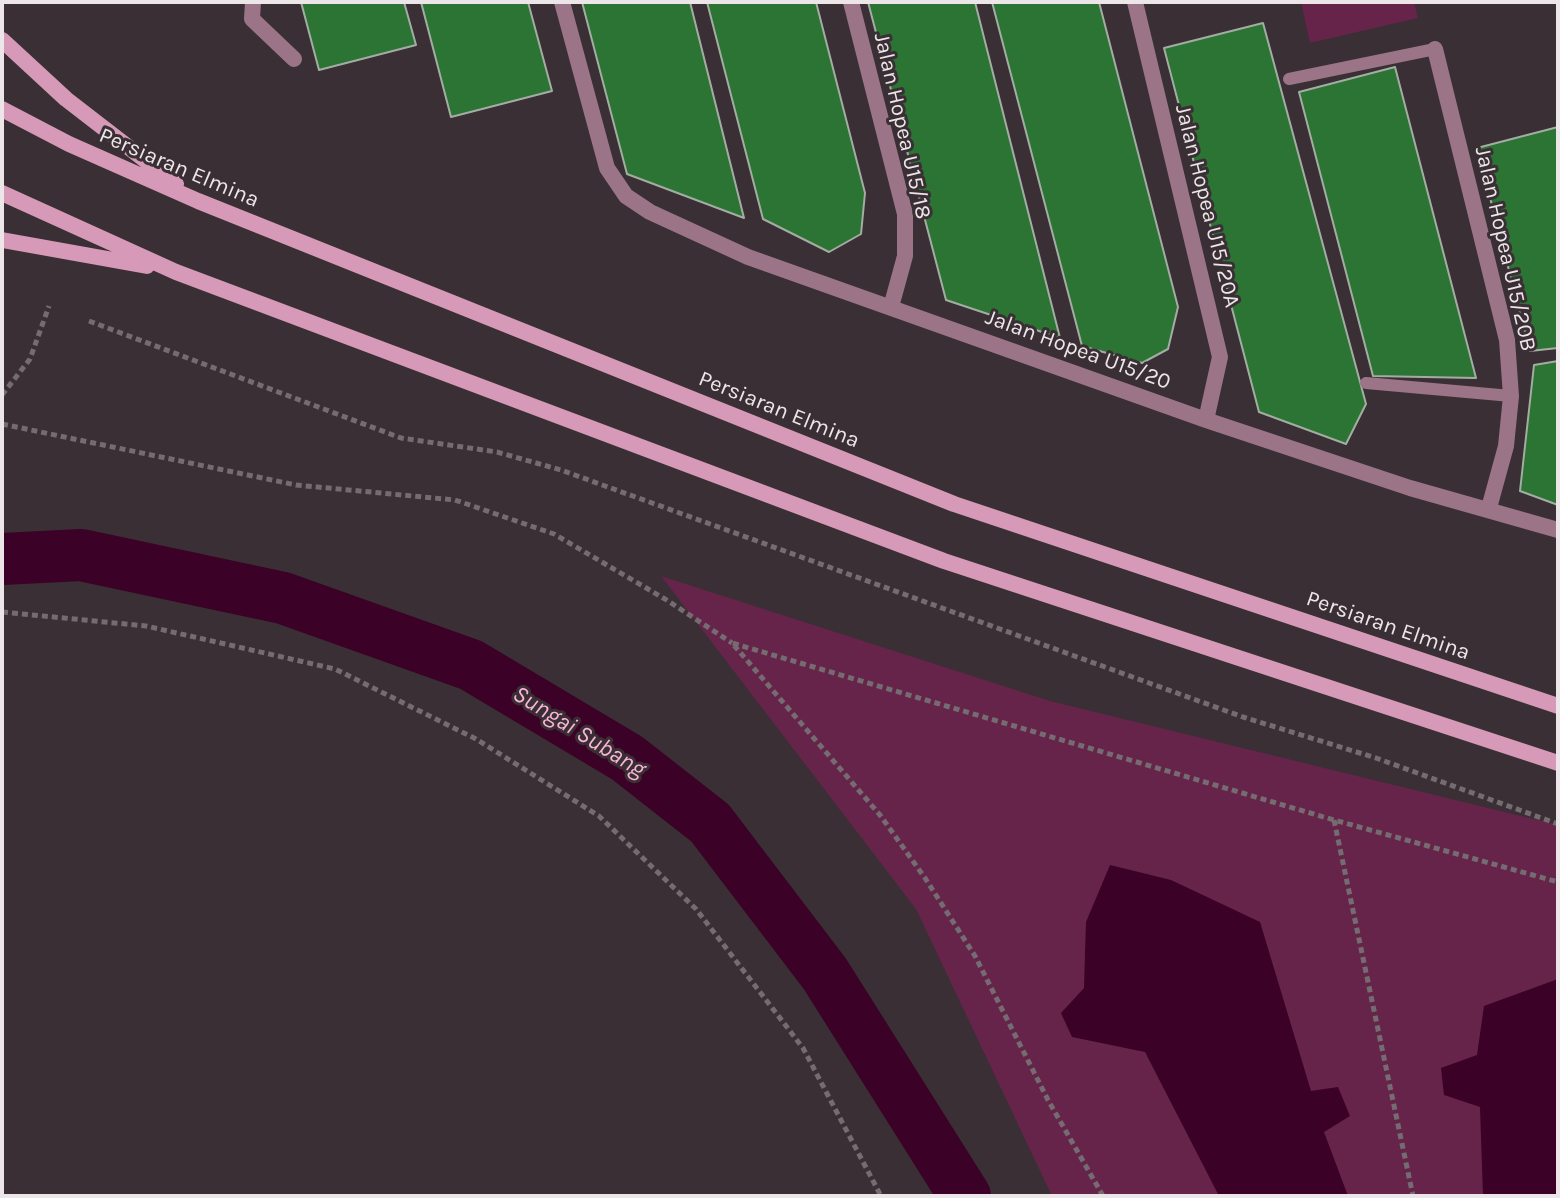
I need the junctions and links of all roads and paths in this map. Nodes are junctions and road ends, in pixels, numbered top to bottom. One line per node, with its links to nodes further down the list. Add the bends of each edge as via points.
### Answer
1 (253, 2): 7 (street, via 252,19)
2 (562, 2): 15 (street, Jalan Hopea U15/20, via 607,168 626,196 748,257)
3 (851, 2): 15 (street, Jalan Hopea U15/18, via 905,214 905,256)
4 (1135, 2): 20 (street, Jalan Hopea U15/20A, via 1220,357)
5 (2, 40): 11 (main road, via 66,99)
6 (1435, 49): 8 (lane); 19 (street, Jalan Hopea U15/20B, via 1507,340)
7 (294, 59)
8 (1289, 79)
9 (2, 109): 11 (main road, Persiaran Elmina)
10 (2, 193): 13 (main road)
11 (198, 201): 26 (main road, Persiaran Elmina, via 954,504)
12 (2, 240): 13 (main road)
13 (176, 272): 27 (main road, via 944,561)
14 (49, 306): 18 (path, via 30,359)
15 (891, 307): 20 (street, Jalan Hopea U15/20)
16 (89, 321): 29 (path, via 401,438 497,452 561,470 1228,712 1376,758)
17 (1366, 383): 19 (lane)
18 (2, 395)
19 (1511, 396): 22 (street, Jalan Hopea U15/20B, via 1506,446)
20 (1206, 420): 22 (street, Jalan Hopea U15/20, via 1410,488)
21 (2, 424): 25 (path, via 296,485 455,500 554,534)
22 (1489, 508): 23 (street, Jalan Hopea U15/20)
23 (1558, 530)
24 (2, 612): 31 (path, via 146,626 335,669 476,739 599,816 696,909 803,1048)
25 (732, 643): 28 (path); 32 (path, via 880,815 925,878 975,956)
26 (1558, 706)
27 (1558, 763)
28 (1334, 820): 30 (path); 33 (path)
29 (1558, 824)
30 (1558, 882)
31 (881, 1196)
32 (1103, 1196)
33 (1413, 1196)

